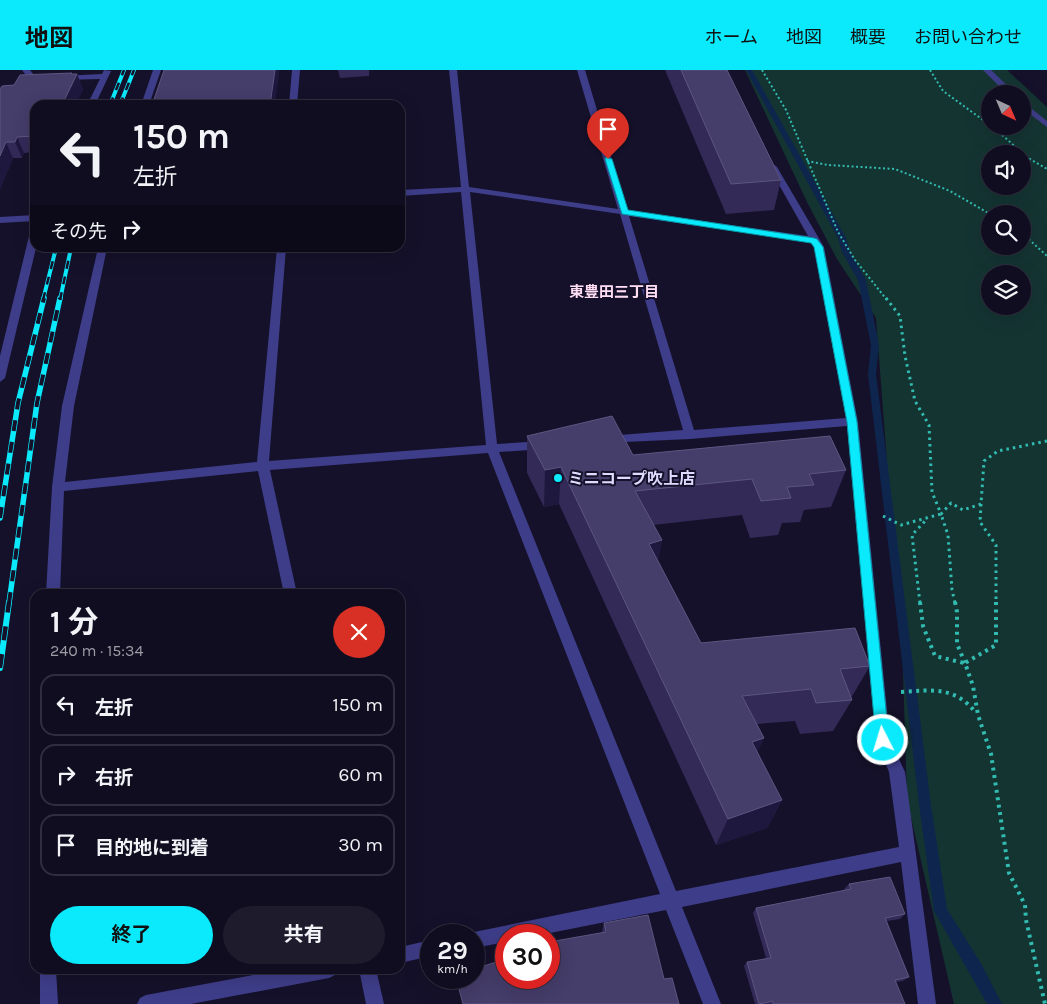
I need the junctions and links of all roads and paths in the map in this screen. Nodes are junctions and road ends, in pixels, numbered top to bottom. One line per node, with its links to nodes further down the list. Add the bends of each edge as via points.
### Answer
1 (26, 70): 12 (street)
2 (157, 70): 16 (street)
3 (296, 70): 17 (street)
4 (453, 70): 25 (street)
5 (581, 70): 28 (street)
6 (762, 70): 23 (path, via 786,110)
7 (930, 70): 19 (path, via 943,91)
8 (987, 70): 14 (street)
9 (106, 73): 11 (street); 15 (street)
10 (43, 79): 12 (street)
11 (52, 79)
12 (34, 80): 13 (street)
13 (26, 84)
14 (1003, 85)
15 (93, 100)
16 (147, 100)
17 (293, 100)
18 (1031, 111): 20 (street)
19 (981, 118)
20 (1047, 125)
21 (1002, 135): 24 (path, via 1028,158)
22 (769, 160): 31 (street)
23 (807, 161): 27 (path, via 895,169 950,191); 48 (path, via 854,260 900,316 916,401 929,425 932,492)
24 (1047, 169)
25 (465, 189): 26 (street); 28 (street); 43 (street)
26 (405, 193)
27 (981, 209)
28 (624, 212): 31 (street); 39 (street)
29 (30, 218): 30 (street)
30 (0, 220)
31 (814, 240): 38 (street)
32 (1031, 241): 36 (path)
33 (30, 252): 37 (street)
34 (101, 252): 45 (street, via 68,406)
35 (281, 252): 44 (street)
36 (1047, 256)
37 (0, 378)
38 (852, 422): 39 (street); 47 (street)
39 (690, 435): 40 (street)
40 (591, 442)
41 (1047, 442): 46 (path, via 998,452 984,461)
42 (551, 444): 43 (street)
43 (492, 449): 44 (street); 56 (street)
44 (263, 466): 45 (street); 51 (street)
45 (58, 487): 50 (street)
46 (981, 504): 48 (path, via 963,510 951,503); 52 (path, via 980,522 996,545 996,645)
47 (860, 505): 49 (path, via 901,525); 53 (street)
48 (941, 514): 49 (path); 52 (path, via 948,535 958,644)
49 (929, 518): 52 (path, via 912,535 923,626 935,656)
50 (53, 589)
51 (291, 589)
52 (965, 663): 54 (path)
53 (878, 695): 54 (path, via 942,690 969,702); 55 (street, via 883,740 898,772)
54 (978, 715): 68 (path, via 991,754 1009,873 1025,904)
55 (908, 853): 56 (street); 67 (street)
56 (672, 899): 57 (street); 66 (street)
57 (485, 938)
58 (420, 950): 59 (street)
59 (405, 954)
60 (48, 974): 63 (street)
61 (303, 974): 64 (street)
62 (369, 974): 65 (street)
63 (49, 1004)
64 (146, 1004)
65 (375, 1004)
66 (712, 1004)
67 (927, 1004)
68 (1045, 1004)

